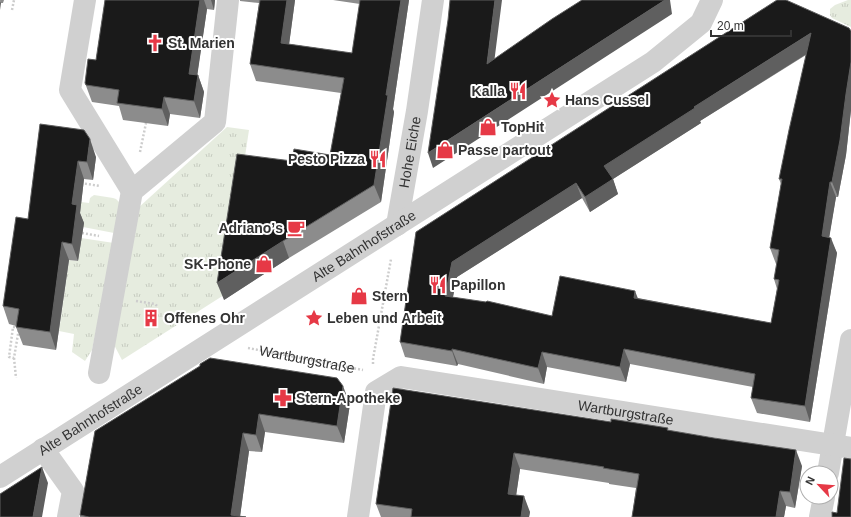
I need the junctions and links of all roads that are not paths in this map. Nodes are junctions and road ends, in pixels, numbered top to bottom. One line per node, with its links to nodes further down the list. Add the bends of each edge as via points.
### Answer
1 (85, 0): 5 (street, via 70,90)
2 (228, 0): 5 (street, via 215,122)
3 (433, 0): 6 (street, Hohe Eiche, via 417,111)
4 (712, 0): 6 (street, Alte Bahnhofstraße, via 701,23 653,62)
5 (132, 191): 8 (street)
6 (396, 225): 10 (street, Alte Bahnhofstraße)
7 (851, 340): 9 (street, via 838,414)
8 (99, 373)
9 (842, 447): 11 (street); 15 (street, Wartburgstraße, via 401,376 375,382)
10 (43, 449): 12 (street, Alte Bahnhofstraße); 14 (street, via 73,490)
11 (832, 465)
12 (0, 476)
13 (822, 505): 16 (street)
14 (68, 517)
15 (358, 517)
16 (820, 517)

